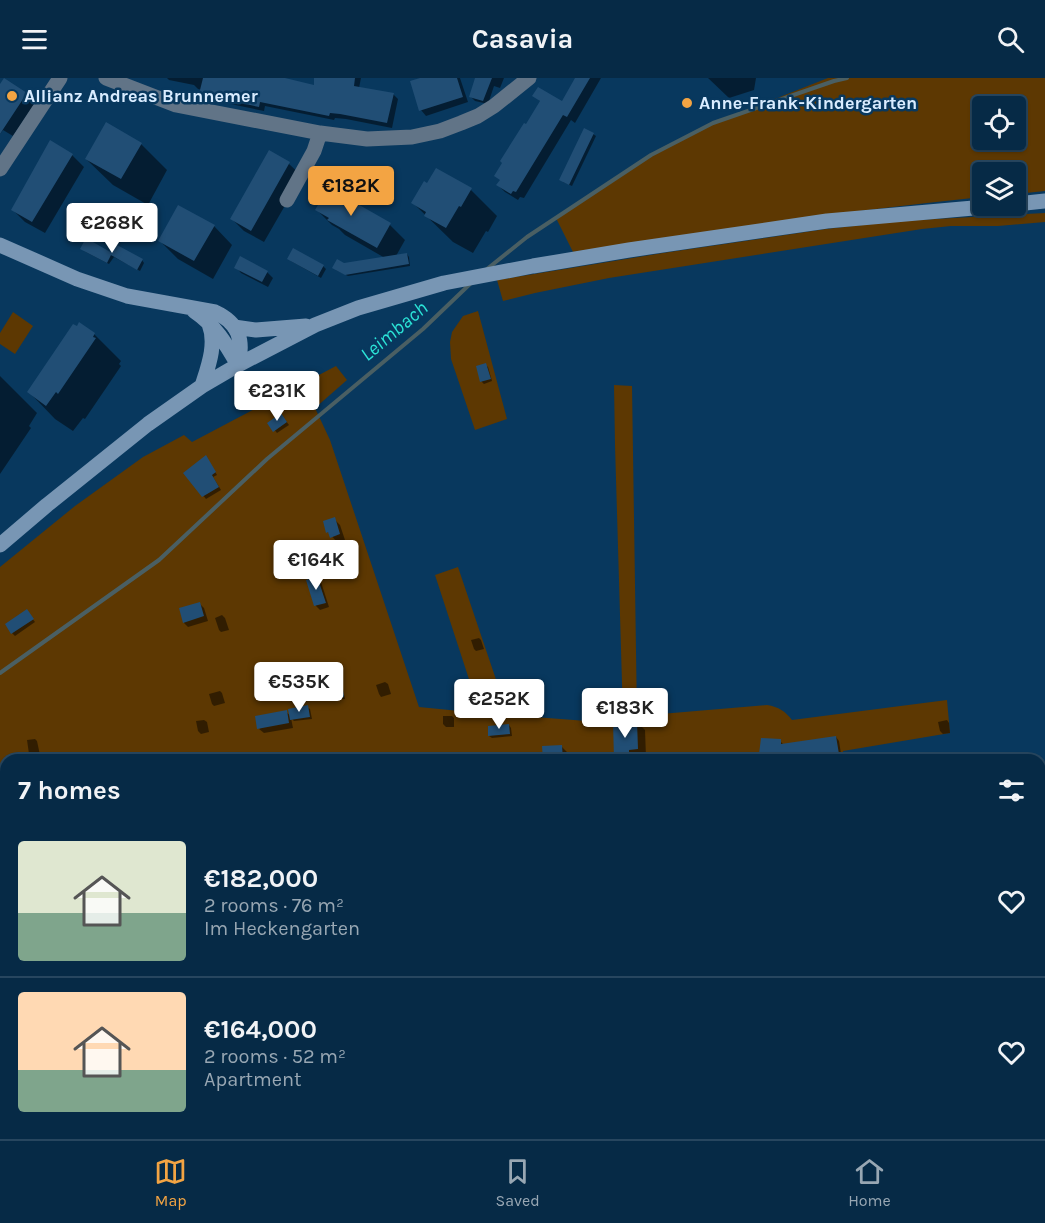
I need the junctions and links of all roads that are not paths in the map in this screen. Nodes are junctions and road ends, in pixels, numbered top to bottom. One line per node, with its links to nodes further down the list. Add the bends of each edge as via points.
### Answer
1 (60, 78): 5 (street)
2 (106, 78): 4 (street, via 176,105)
3 (529, 78): 4 (street, via 478,116 440,131 367,139)
4 (320, 133): 6 (street)
5 (0, 168)
6 (287, 200)
7 (1045, 201): 8 (main road)
8 (1026, 203)
9 (972, 208): 13 (main road, via 827,221 533,266 414,291)
10 (0, 245): 11 (main road, via 97,286)
11 (189, 308): 12 (main road); 14 (main road, via 214,312)
12 (208, 321): 15 (main road); 16 (main road, via 212,344)
13 (315, 326): 14 (main road, via 256,330); 15 (main road)
14 (234, 327): 15 (main road, via 241,339)
15 (238, 365): 16 (main road)
16 (202, 386): 17 (main road, via 148,424)
17 (0, 545)

